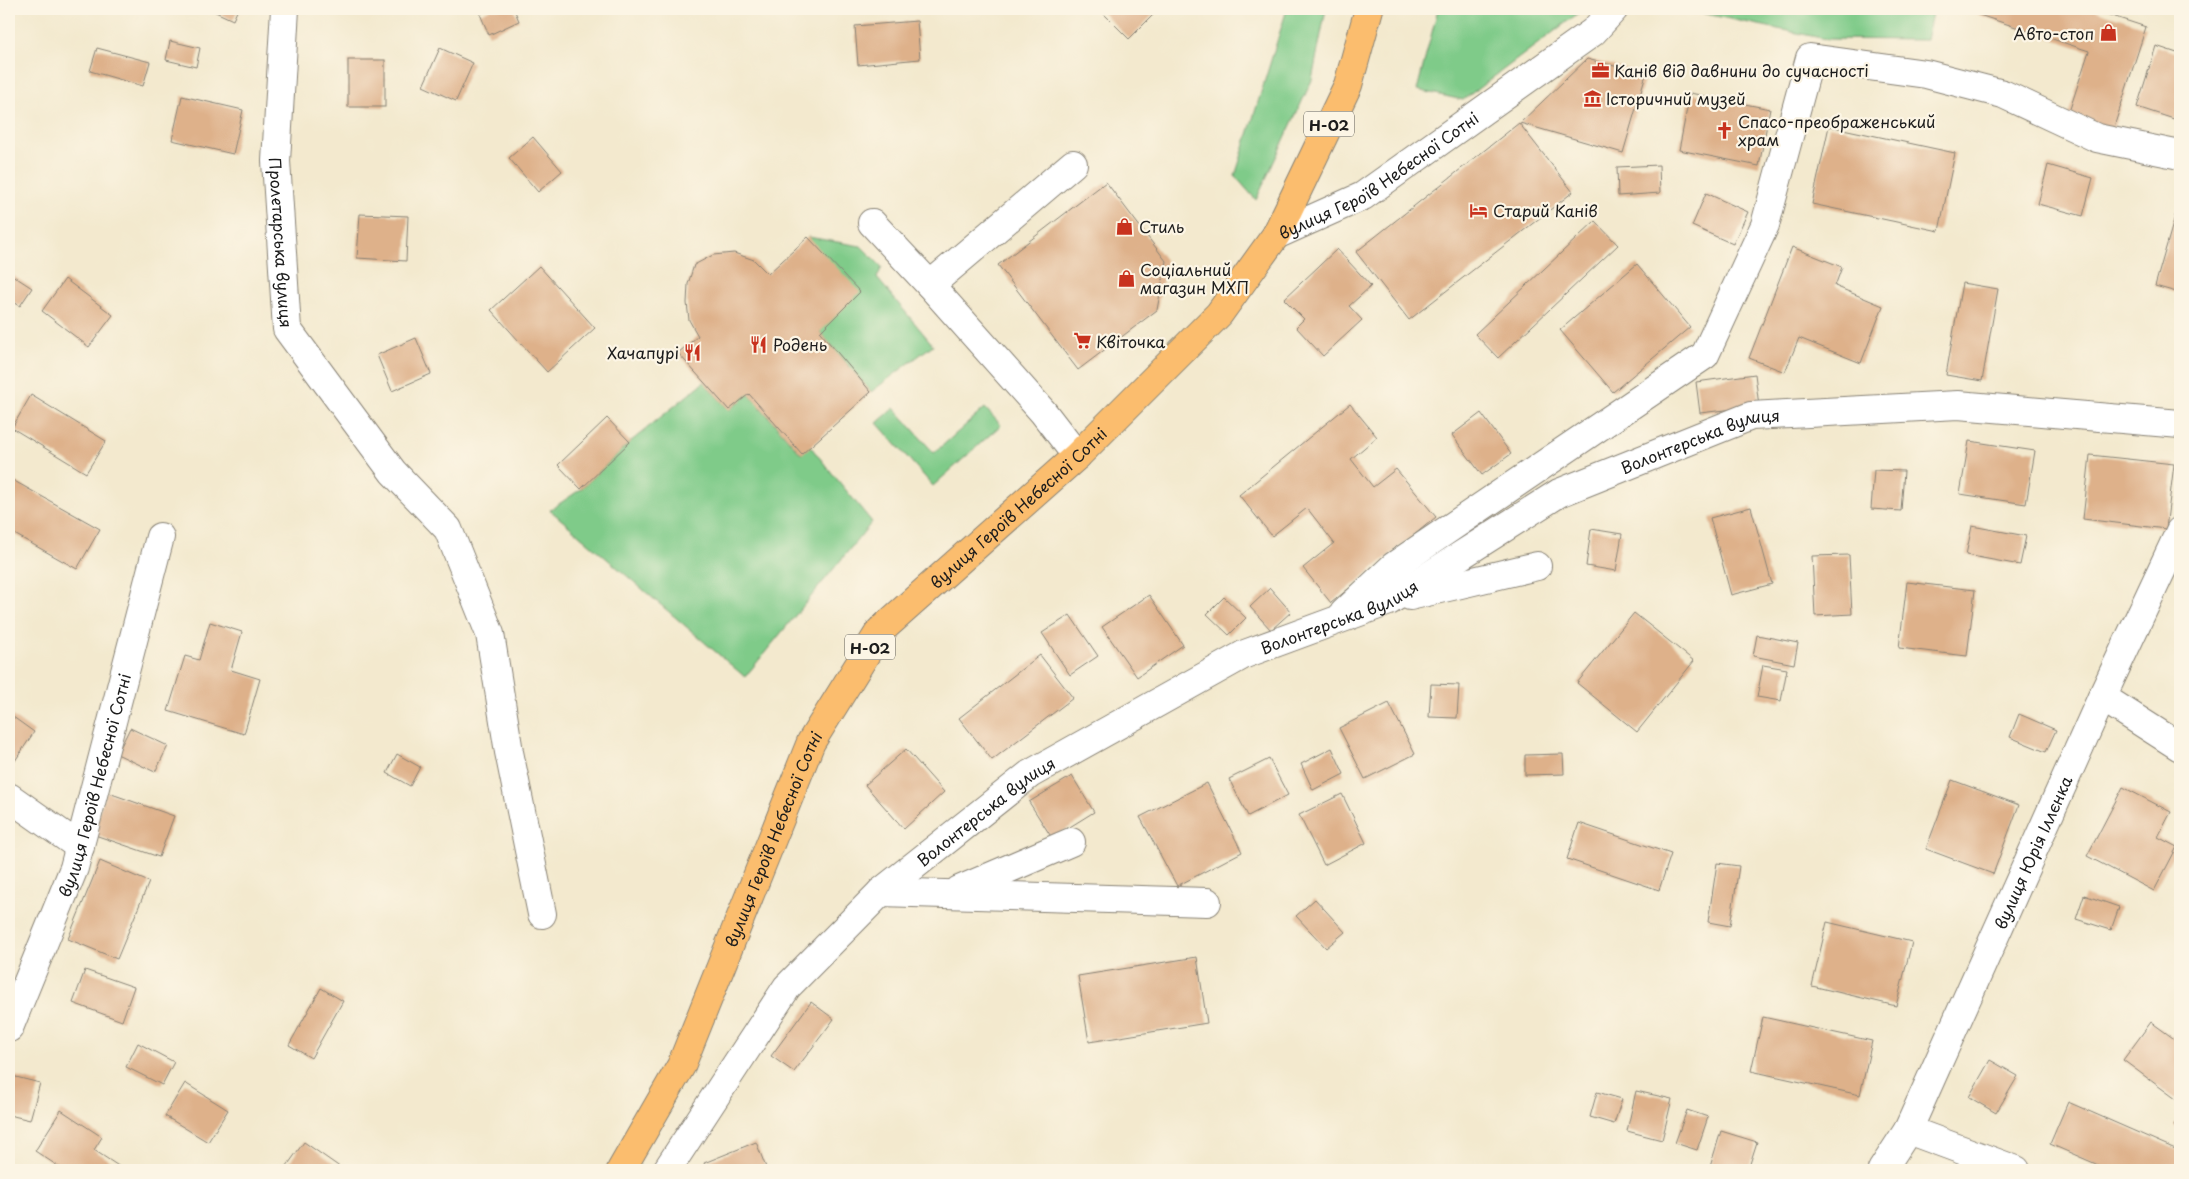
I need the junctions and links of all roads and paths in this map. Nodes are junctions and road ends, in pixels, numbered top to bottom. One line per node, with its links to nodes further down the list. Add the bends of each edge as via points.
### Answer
1 (285, 9): 24 (street, Пролетарська вулиця, via 276,161 287,329 393,472 448,529 490,634 509,752)
2 (1369, 9): 7 (main road, Н-02, via 1348,85)
3 (1614, 9): 7 (street, вулиця Героїв Небесної Сотні, via 1593,32 1363,196)
4 (2180, 155): 15 (street, via 2097,138 2003,94 1926,74 1810,58 1765,225 1705,355 1394,566)
5 (1073, 164): 8 (street)
6 (872, 223): 8 (street)
7 (1276, 235): 10 (main road, вулиця Героїв Небесної Сотні / Н-02, via 1219,314)
8 (930, 285): 10 (street, via 1043,412)
9 (2180, 424): 14 (street, Волонтерська вулиця, via 1958,405 1751,416 1559,493)
10 (1077, 456): 27 (main road, вулиця Героїв Небесної Сотні / Н-02, via 880,630 811,742 681,1066)
11 (2180, 531): 16 (street, вулиця Юрія Іллєнка)
12 (160, 537): 20 (street, вулиця Героїв Небесної Сотні)
13 (1537, 566): 14 (street)
14 (1389, 601): 15 (street, Волонтерська вулиця)
15 (1335, 621): 21 (street, Волонтерська вулиця, via 1245,654 1030,774)
16 (2102, 698): 17 (street); 26 (street, вулиця Юрія Іллєнка)
17 (2180, 747)
18 (9, 797): 20 (street)
19 (1071, 842): 22 (street)
20 (80, 847): 25 (street, вулиця Героїв Небесної Сотні)
21 (881, 892): 22 (street); 28 (street, Волонтерська вулиця, via 788,987)
22 (951, 894): 23 (street)
23 (1207, 902)
24 (542, 914)
25 (9, 1028)
26 (1908, 1130): 29 (street, вулиця Юрія Іллєнка); 30 (street)
27 (621, 1170)
28 (667, 1170)
29 (1882, 1170)
30 (2016, 1170)

